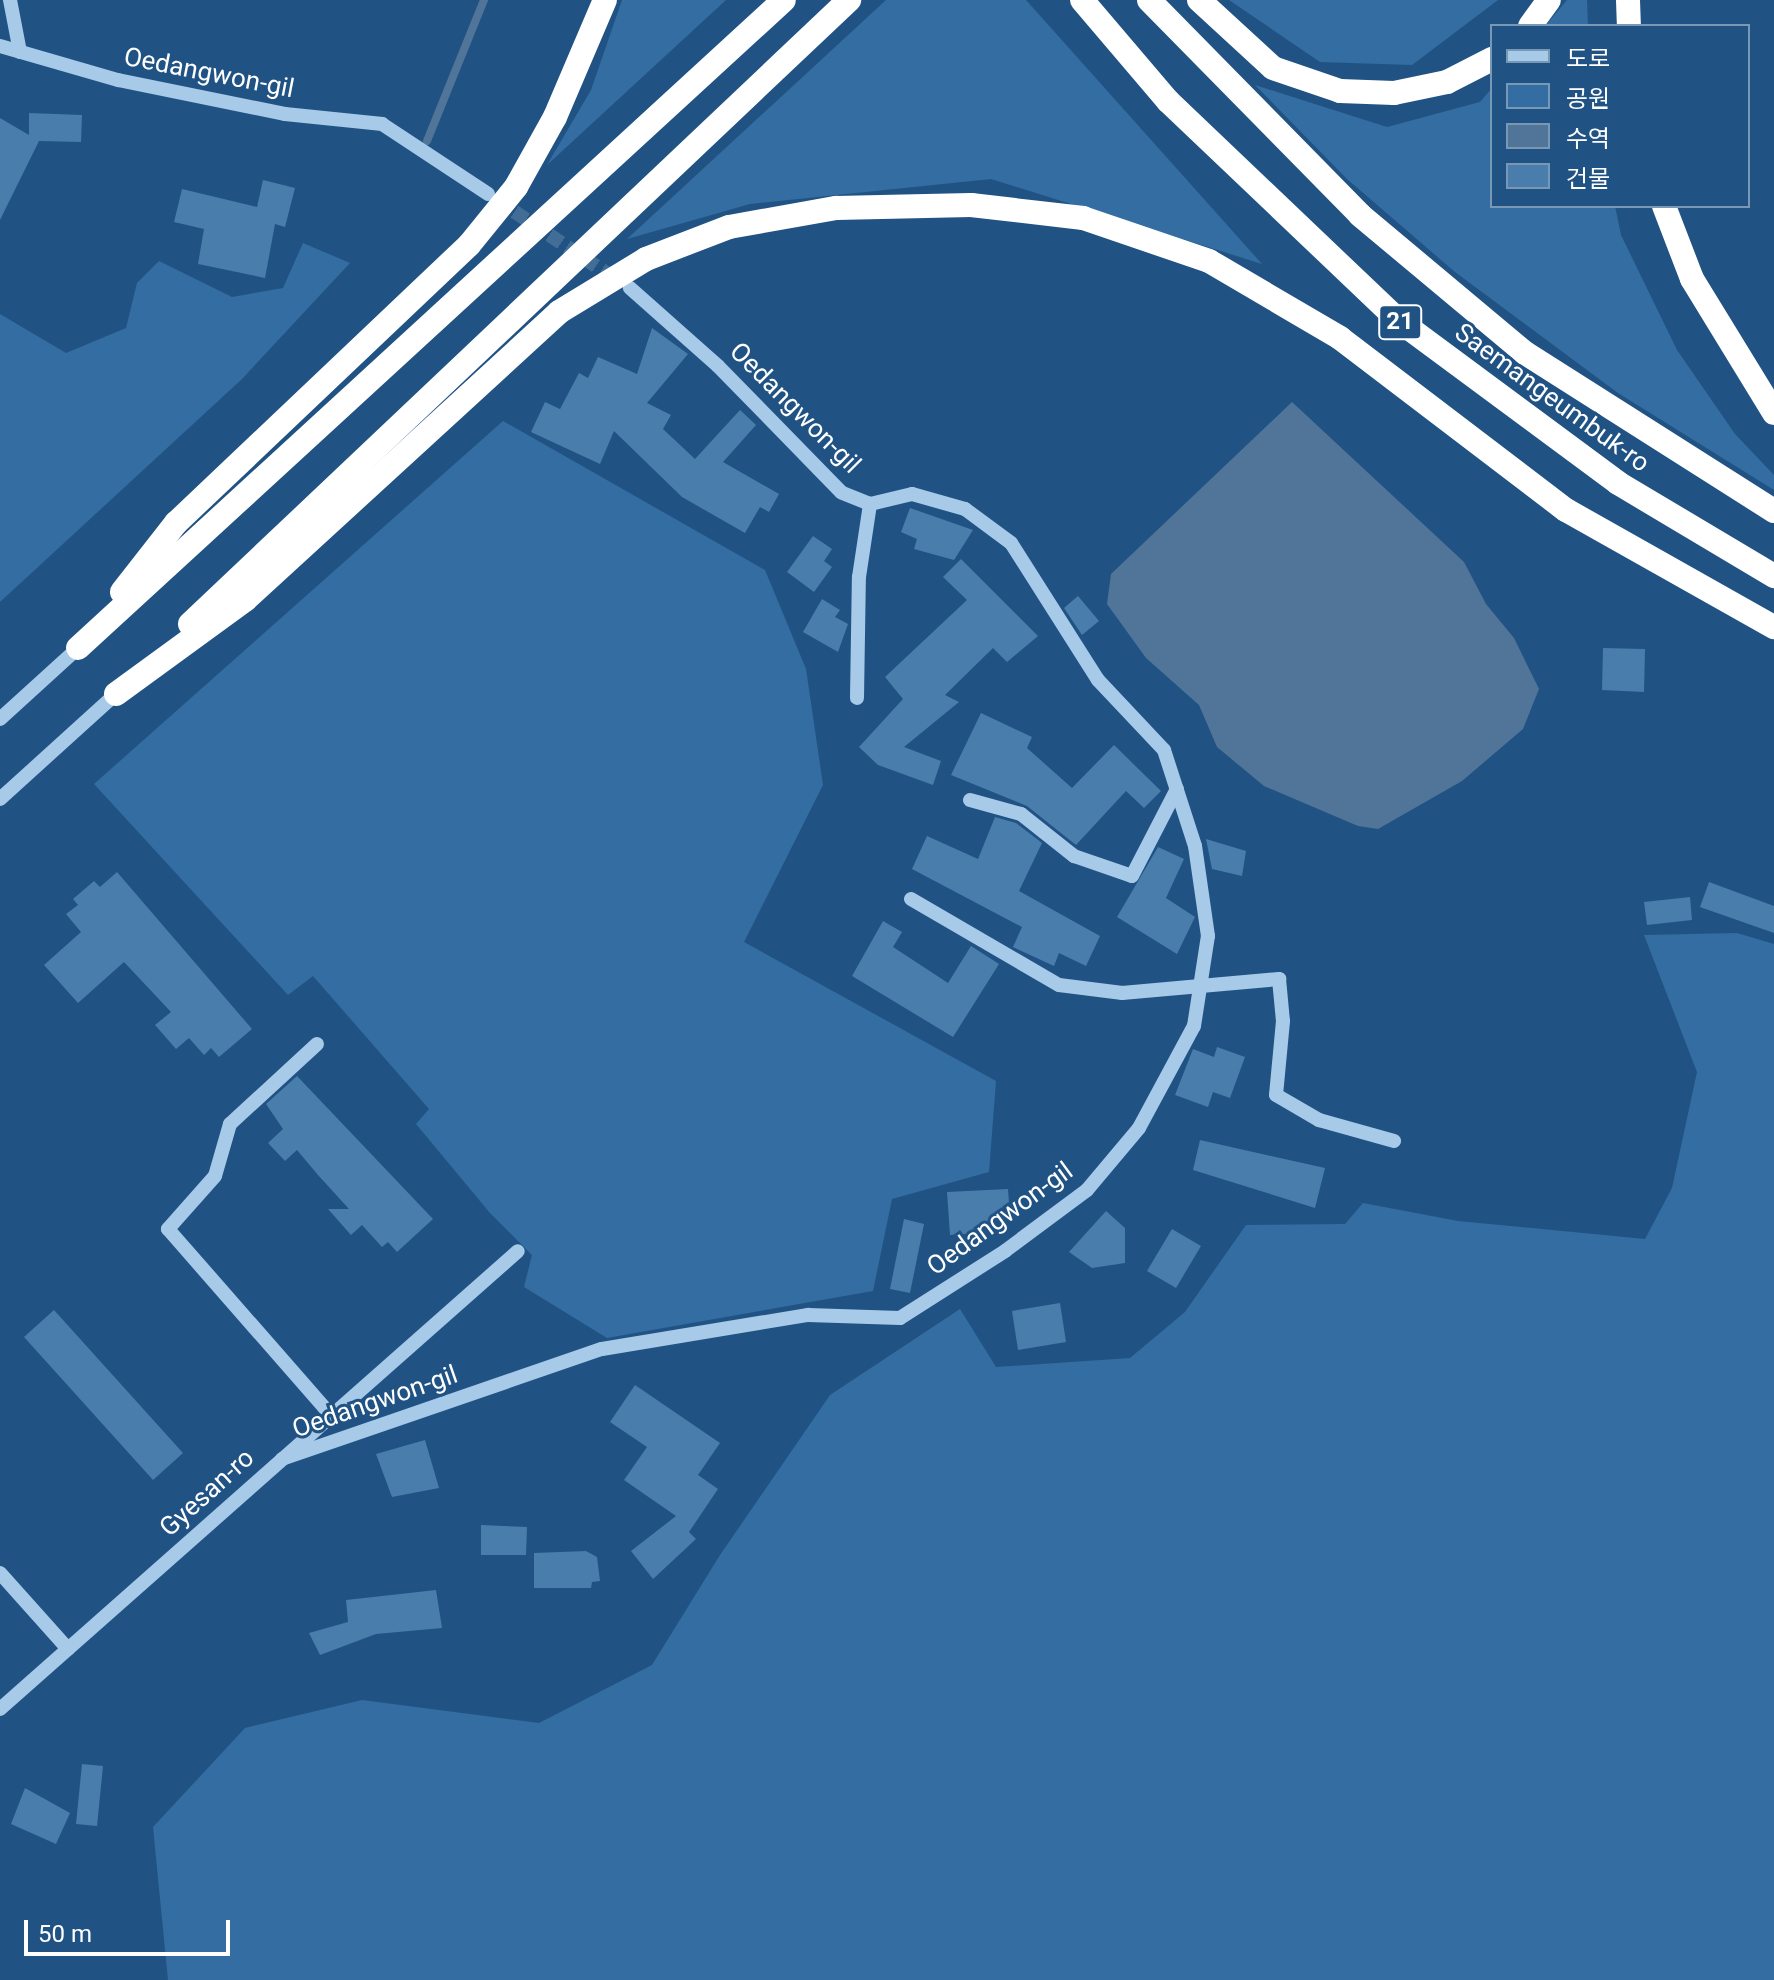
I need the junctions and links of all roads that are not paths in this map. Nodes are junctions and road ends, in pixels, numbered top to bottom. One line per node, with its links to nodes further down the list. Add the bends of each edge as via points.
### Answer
1 (10, 0): 13 (street)
2 (605, 0): 23 (highway, via 582,63 516,187 404,310 176,523)
3 (784, 0): 23 (highway)
4 (849, 0): 24 (highway)
5 (1082, 0): 21 (highway, Saemangeumbuk-ro / 21, via 1168,101 1398,320 1618,483)
6 (1149, 0): 20 (highway, Saemangeumbuk-ro / 21, via 1360,215 1525,353)
7 (1199, 0): 14 (highway, via 1273,68 1340,91 1394,93 1447,82)
8 (1549, 0): 10 (highway)
9 (1628, 0): 11 (highway)
10 (1531, 24)
11 (1629, 24)
12 (0, 46): 13 (street, Oedangwon-gil)
13 (20, 52): 15 (street, Oedangwon-gil, via 118,80 285,114 382,124)
14 (1490, 60)
15 (488, 194)
16 (1665, 208): 18 (highway, via 1692,279)
17 (630, 288): 19 (street, Oedangwon-gil, via 718,366 841,492)
18 (1774, 413)
19 (870, 504): 25 (street, via 859,577); 27 (street, Oedangwon-gil, via 912,494 965,509 1011,543 1098,680 1164,750)
20 (1774, 511)
21 (1774, 576)
22 (1774, 627): 24 (highway, via 1566,510 1340,338 1209,261 1083,218 971,205 836,208 729,227 646,259 559,312 245,600)
23 (78, 648): 26 (street)
24 (116, 694): 28 (street)
25 (857, 698)
26 (0, 719)
27 (1177, 789): 29 (street, via 1132,876 1074,856 1021,814); 31 (street, Oedangwon-gil, via 1195,846 1208,936)
28 (0, 799)
29 (970, 800)
30 (911, 899): 31 (street, via 1059,985 1122,993)
31 (1201, 983): 33 (street, via 1279,979 1283,1021 1276,1095 1319,1120); 36 (street, Oedangwon-gil, via 1194,1026 1139,1128 1087,1190 1005,1251 900,1318 808,1315 602,1349)
32 (317, 1044): 35 (street, via 230,1124 215,1176 168,1229)
33 (1394, 1141)
34 (518, 1251): 35 (street, Gyesan-ro)
35 (331, 1415): 36 (street, Gyesan-ro)
36 (282, 1459): 38 (street, Gyesan-ro)
37 (0, 1573): 38 (street)
38 (68, 1649): 39 (street, Gyesan-ro)
39 (0, 1709)

